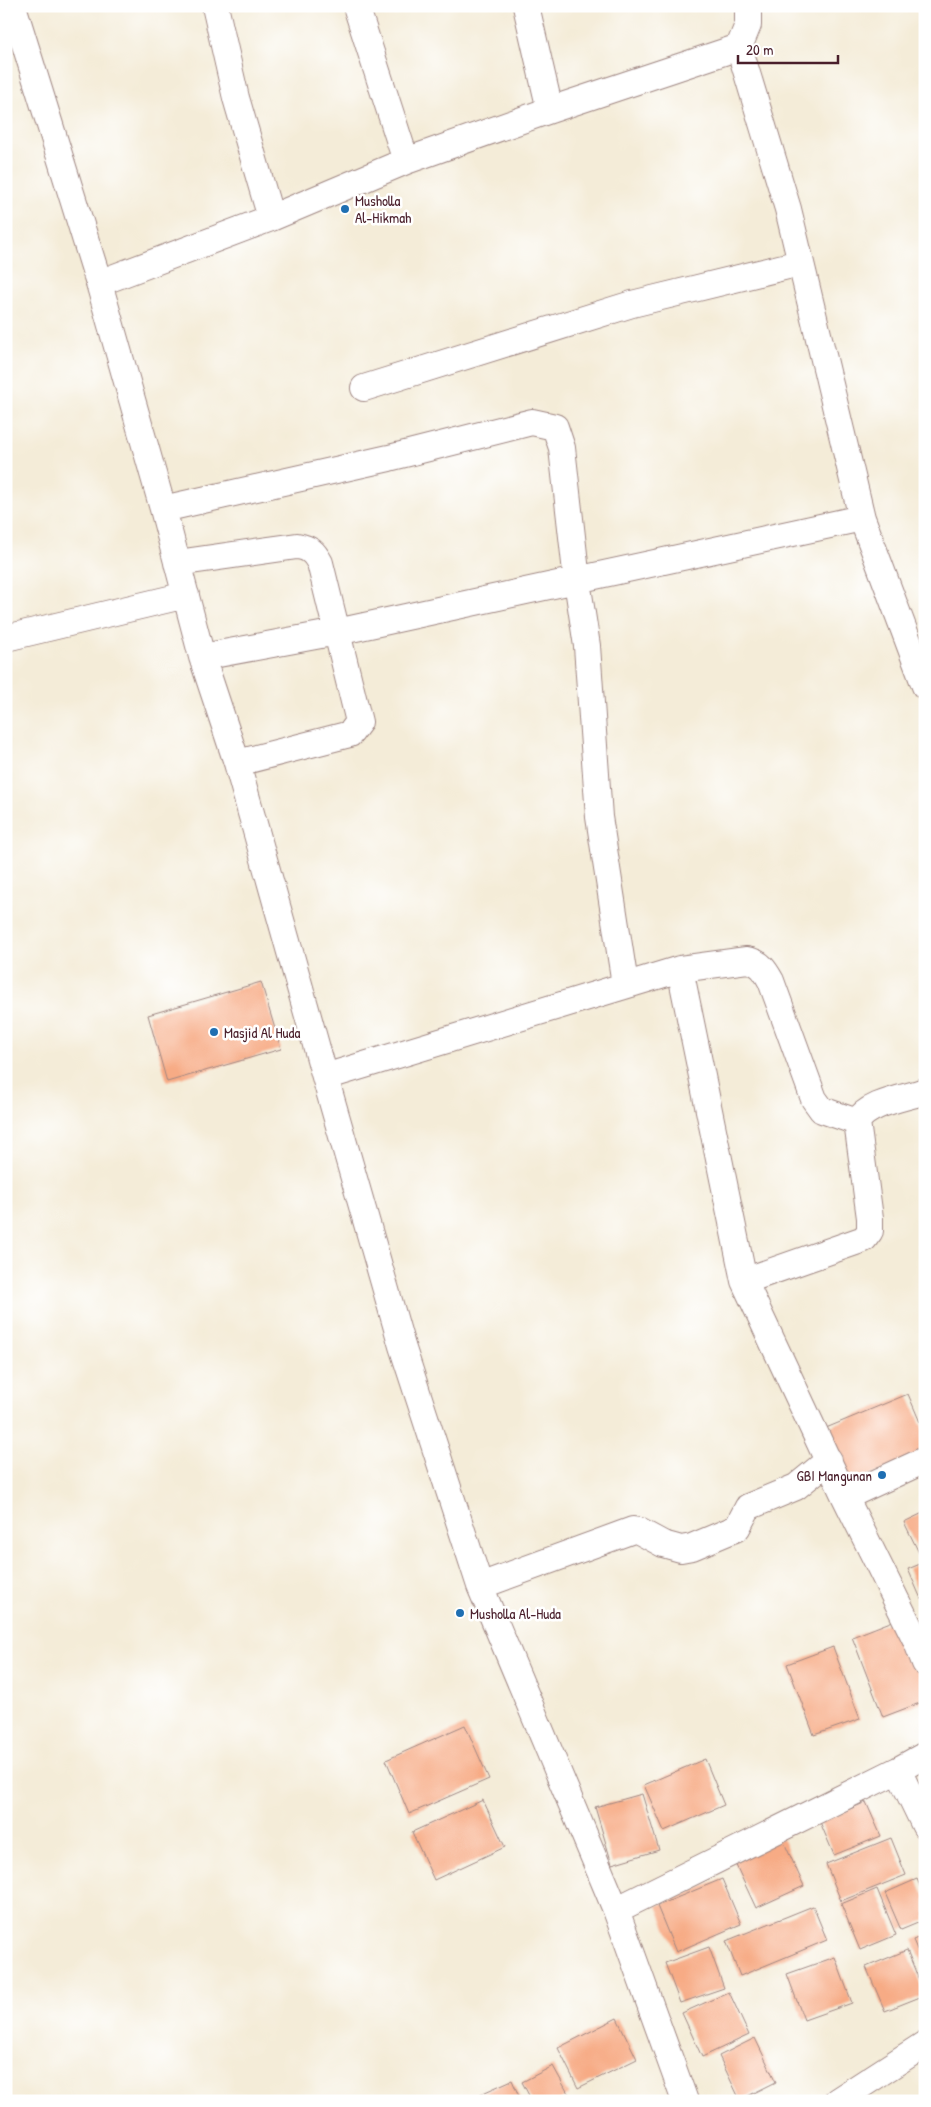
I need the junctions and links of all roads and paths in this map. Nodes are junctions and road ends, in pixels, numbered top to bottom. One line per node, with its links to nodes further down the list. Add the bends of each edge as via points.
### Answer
1 (13, 6): 11 (street)
2 (215, 6): 9 (street, via 236,98)
3 (356, 6): 8 (street)
4 (526, 6): 7 (street)
5 (748, 6): 6 (street, via 748,25)
6 (739, 47): 7 (street); 10 (street, via 788,208)
7 (550, 110): 8 (street)
8 (406, 161): 9 (street)
9 (271, 218): 11 (street)
10 (800, 263): 12 (street, via 632,304); 14 (street)
11 (99, 283): 13 (street)
12 (364, 388)
13 (163, 509): 15 (street); 16 (street, via 532,422 554,427 562,448)
14 (862, 518): 16 (street); 21 (street)
15 (177, 563): 17 (street); 18 (street, via 306,547 314,552 320,563)
16 (577, 581): 18 (street); 24 (street, via 587,646 599,817)
17 (186, 594): 19 (street); 20 (street)
18 (337, 632): 20 (street); 22 (street, via 359,722 356,729 350,734)
19 (6, 638)
20 (202, 657): 22 (street)
21 (925, 686)
22 (238, 763): 25 (street)
23 (680, 969): 24 (street); 27 (street, via 756,961 771,981 814,1099 822,1110); 28 (street)
24 (625, 984): 25 (street)
25 (325, 1077): 32 (street, via 402,1346)
26 (925, 1091): 27 (street, via 870,1108 861,1114)
27 (857, 1122): 28 (street, via 870,1231 864,1239)
28 (744, 1281): 29 (street)
29 (829, 1460): 31 (street); 32 (street, via 796,1487 748,1507 737,1528 692,1547 681,1549 663,1544 633,1530)
30 (925, 1460): 31 (street)
31 (845, 1497): 33 (street)
32 (480, 1586): 37 (street)
33 (922, 1647)
34 (925, 1755): 35 (street)
35 (898, 1770): 36 (street); 37 (street)
36 (925, 1826)
37 (616, 1910): 39 (street)
38 (925, 2044): 40 (street)
39 (685, 2101)
40 (837, 2101)

